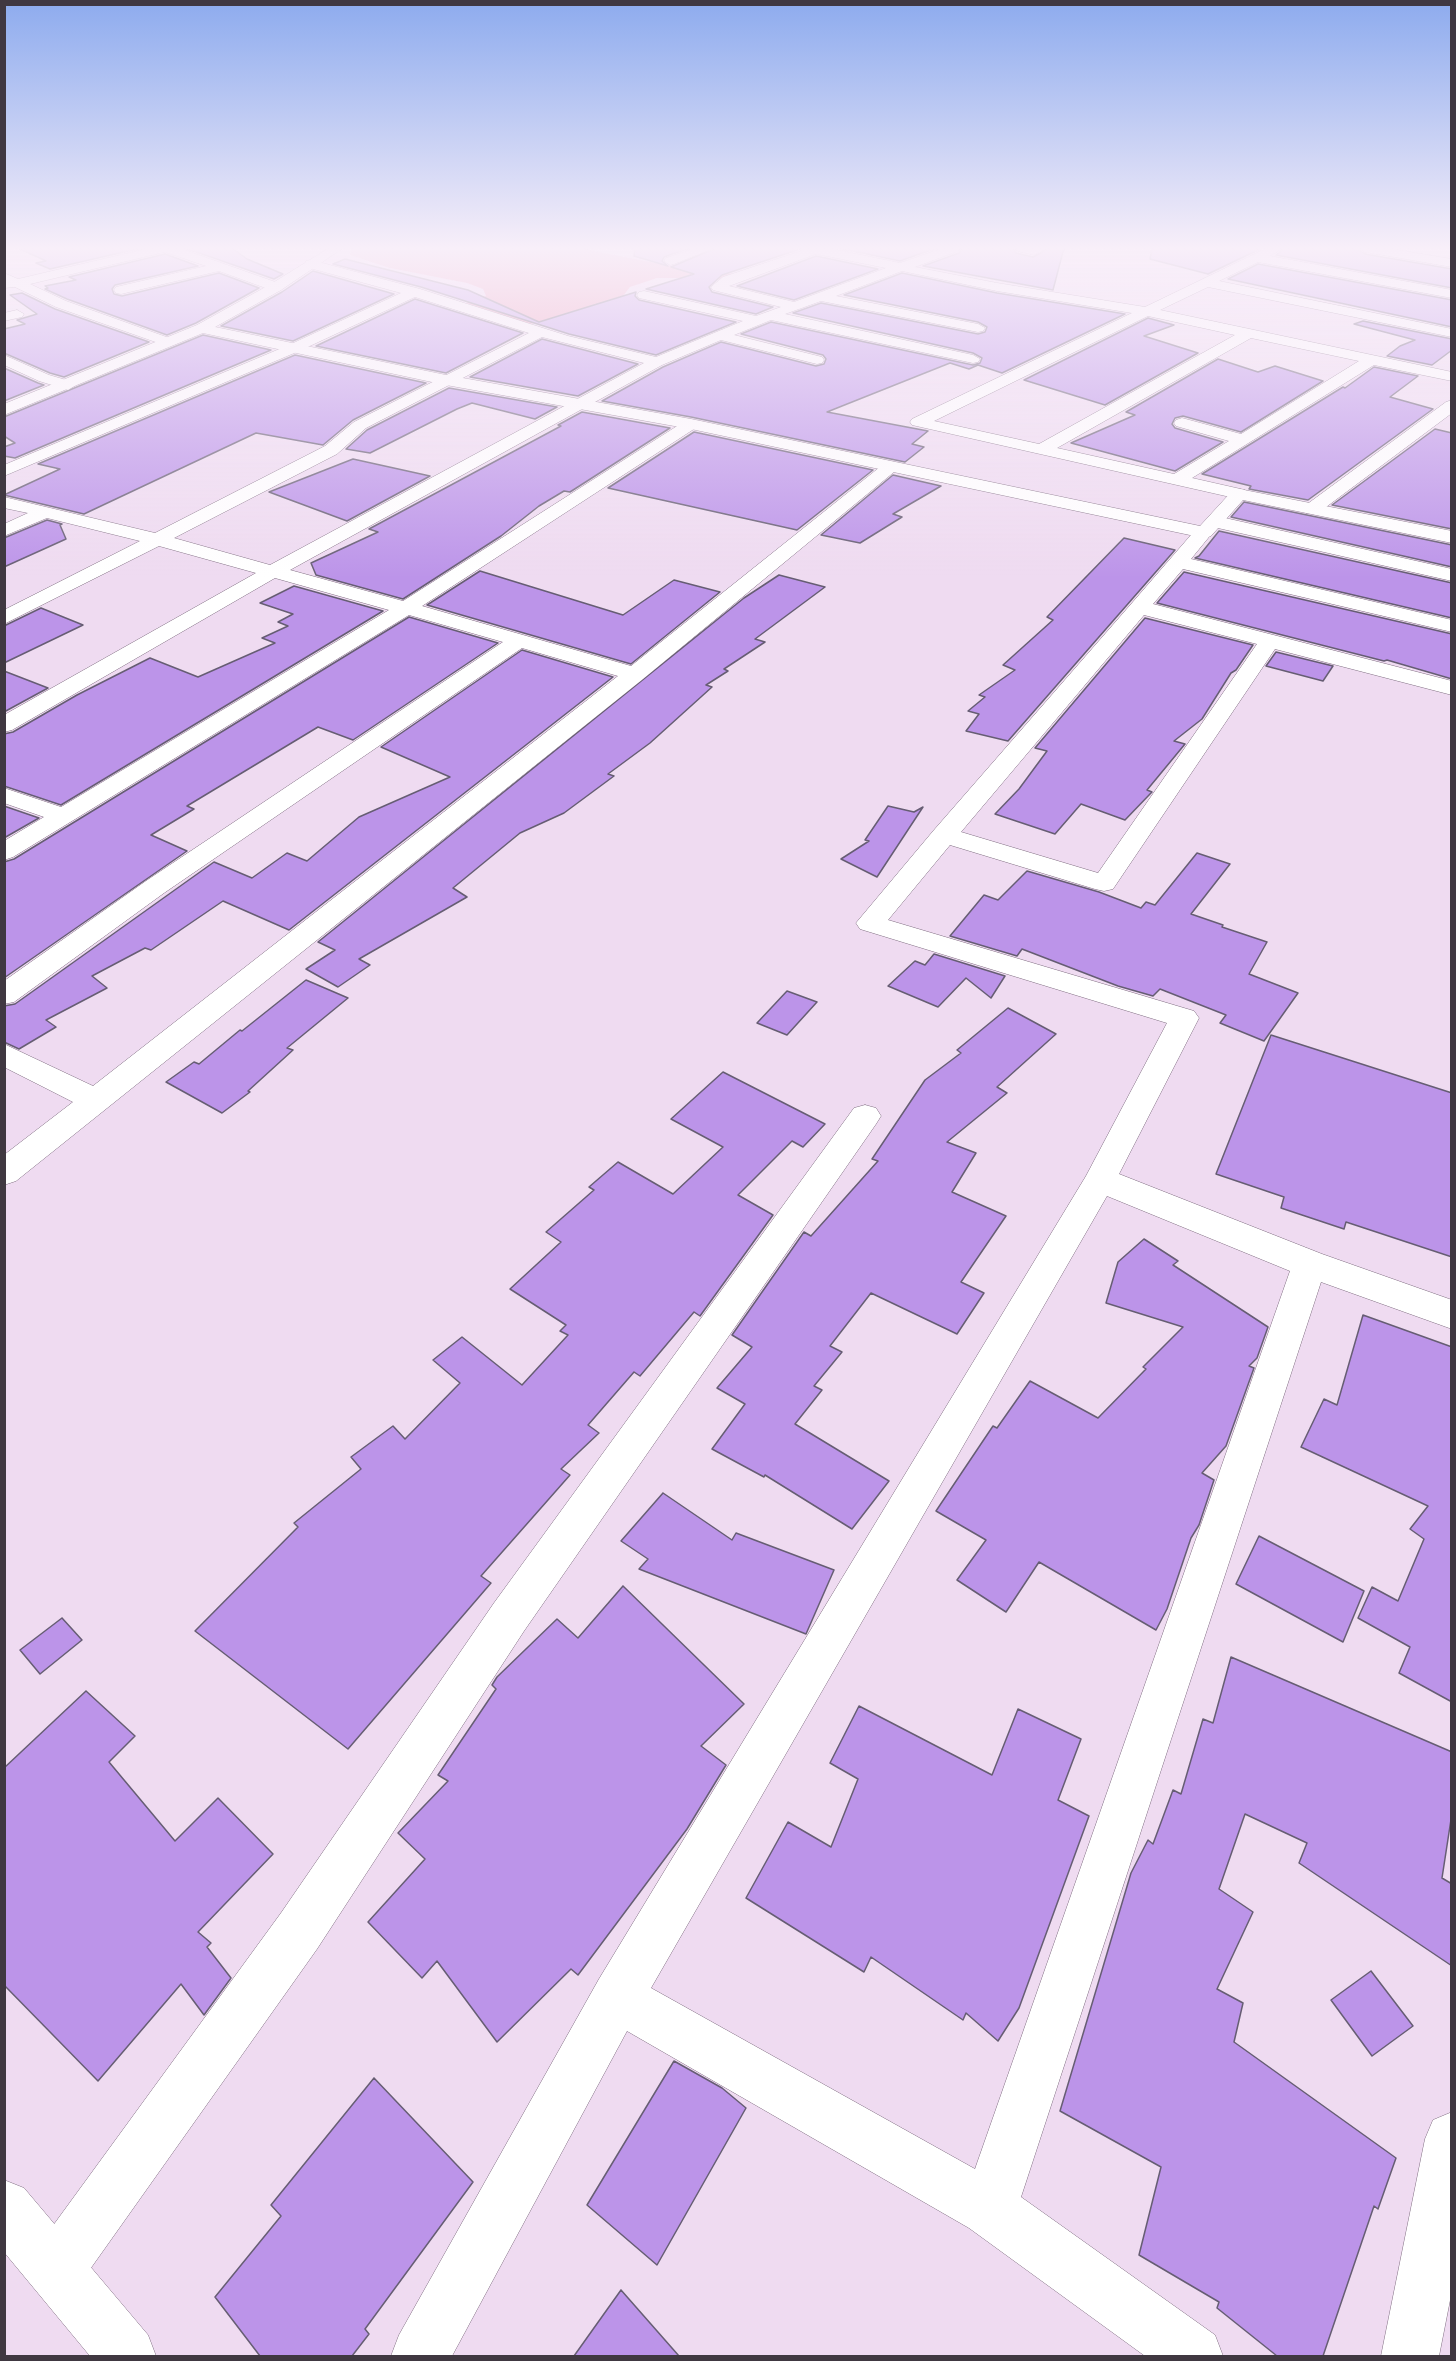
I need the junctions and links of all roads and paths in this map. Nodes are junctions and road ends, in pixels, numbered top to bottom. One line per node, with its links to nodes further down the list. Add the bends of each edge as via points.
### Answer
1 (130, 358): 17 (street)
2 (270, 358): 26 (street)
3 (342, 358): 16 (street)
4 (489, 358): 16 (street)
5 (642, 358): 14 (street)
6 (666, 358): 14 (street)
7 (810, 358): 12 (street)
8 (1049, 358): 24 (street, via 918,422)
9 (1204, 358): 24 (street)
10 (1362, 358): 13 (street)
11 (4, 359): 17 (street)
12 (817, 360)
13 (1371, 360): 15 (street); 23 (street)
14 (657, 362): 18 (street)
15 (1452, 377)
16 (446, 380): 18 (street); 35 (street, via 360,425 331,450)
17 (68, 385): 20 (street)
18 (581, 403): 22 (street); 37 (street)
19 (1452, 405): 30 (street)
20 (4, 410)
21 (1182, 423): 23 (street)
22 (691, 424): 25 (street); 39 (street)
23 (1243, 440): 27 (street)
24 (1041, 450): 27 (street)
25 (891, 467): 32 (street); 45 (street)
26 (4, 471)
27 (1176, 480): 28 (street)
28 (1239, 494): 30 (street); 32 (street)
29 (4, 502): 31 (street)
30 (1312, 509): 34 (street)
31 (43, 513): 33 (street); 35 (street)
32 (1210, 527): 36 (street); 38 (street)
33 (4, 531)
34 (1452, 537)
35 (159, 540): 37 (street); 41 (street)
36 (1181, 563): 40 (street); 42 (street)
37 (273, 571): 39 (street); 47 (street)
38 (1452, 575)
39 (406, 608): 43 (street); 49 (street)
40 (1139, 608): 44 (street); 50 (street)
41 (4, 618)
42 (1452, 626)
43 (519, 640): 45 (street); 52 (street, via 155,887)
44 (1270, 641): 46 (street); 50 (street, via 1104,883)
45 (635, 674): 54 (street)
46 (1452, 688)
47 (4, 725)
48 (4, 795): 49 (street)
49 (62, 815): 51 (street)
50 (943, 835): 57 (street, via 870,923 1184,1018)
51 (4, 852)
52 (4, 995)
53 (4, 1054): 54 (street)
54 (95, 1100): 56 (street)
55 (865, 1116): 64 (street, via 509,1617 299,1931)
56 (4, 1173)
57 (1100, 1180): 58 (street); 60 (street)
58 (1310, 1264): 59 (street); 63 (street)
59 (1452, 1316)
60 (616, 1997): 63 (street); 66 (street)
61 (1452, 2139): 68 (street)
62 (4, 2208): 64 (street)
63 (989, 2208): 67 (street)
64 (56, 2269): 65 (street)
65 (127, 2356)
66 (420, 2356)
67 (1194, 2356)
68 (1410, 2356)

